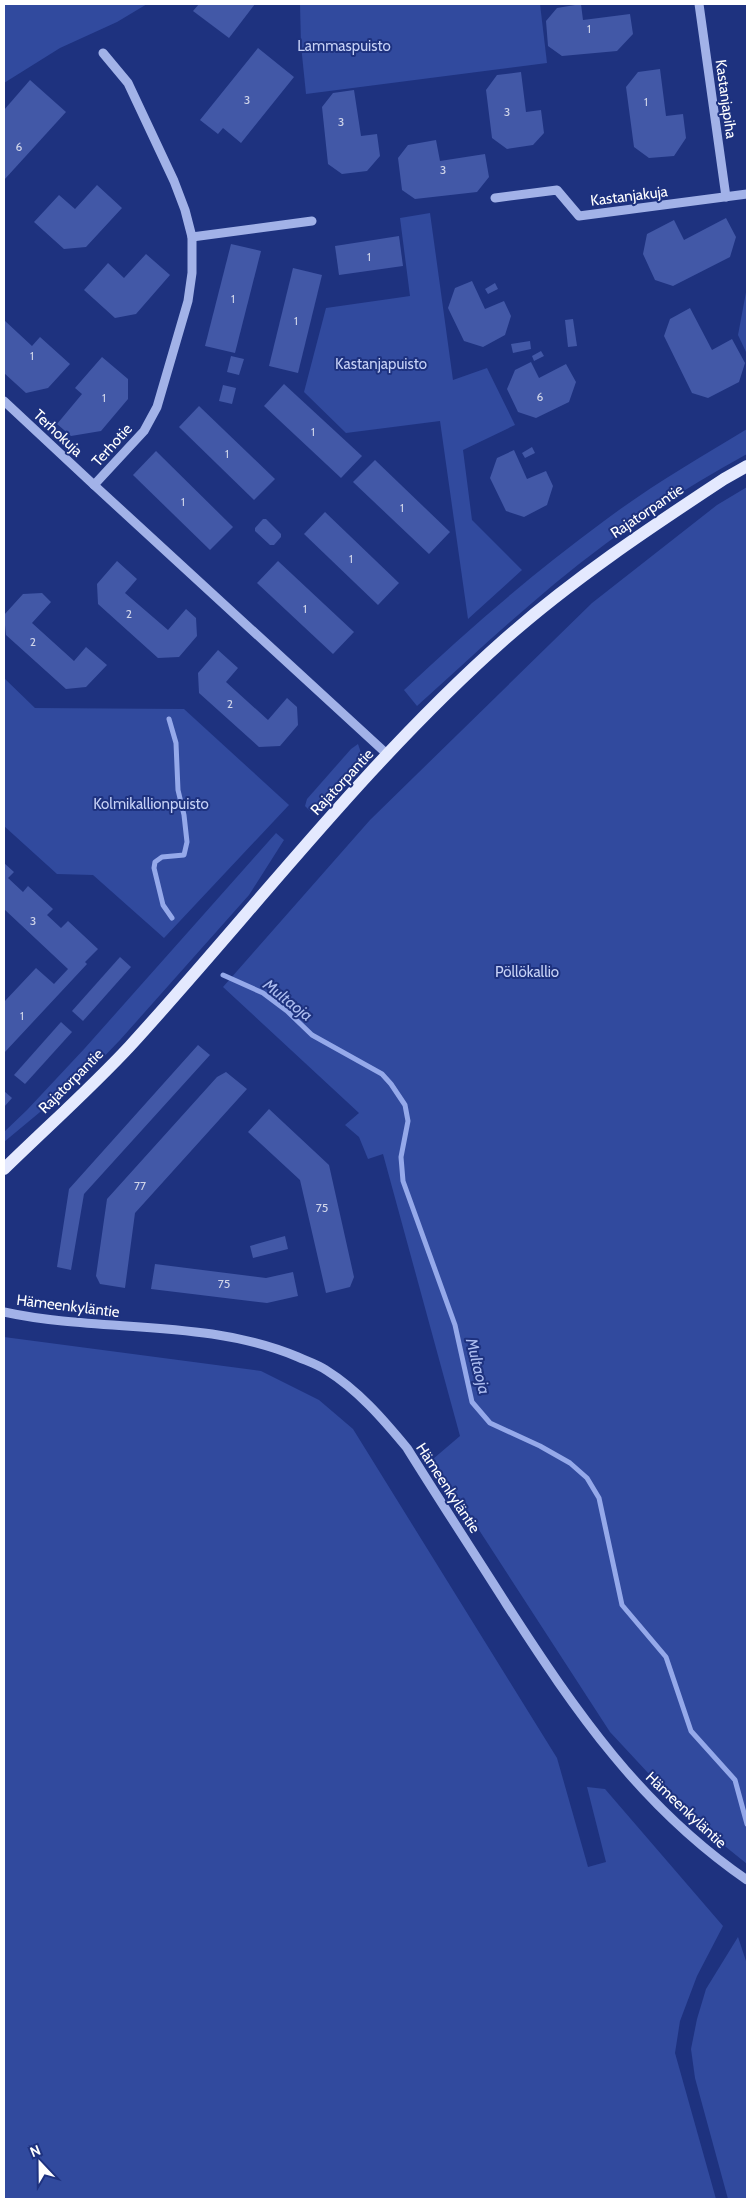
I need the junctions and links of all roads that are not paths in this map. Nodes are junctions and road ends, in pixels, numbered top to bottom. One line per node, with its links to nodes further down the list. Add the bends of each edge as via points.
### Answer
1 (698, 4): 5 (street, Kastanjapiha)
2 (102, 53): 7 (street, Terhotie, via 128,83 174,181)
3 (747, 194): 5 (street, Kastanjakuja)
4 (495, 198): 5 (street, Kastanjakuja, via 557,190 579,216)
5 (726, 198)
6 (312, 221): 7 (street)
7 (192, 237): 10 (street, Terhotie, via 188,301 157,407 144,431)
8 (4, 401): 10 (street, Terhokuja)
9 (747, 466): 11 (main road, Rajatorpantie, via 646,530 548,603 457,684)
10 (94, 485): 11 (street, Terhotie)
11 (388, 755): 12 (main road, Rajatorpantie, via 128,1048)
12 (4, 1168)
13 (4, 1312): 14 (street, Hämeenkyläntie, via 252,1341 324,1368 342,1380 385,1421 407,1448 586,1724 674,1822 715,1858)
14 (747, 1880)

